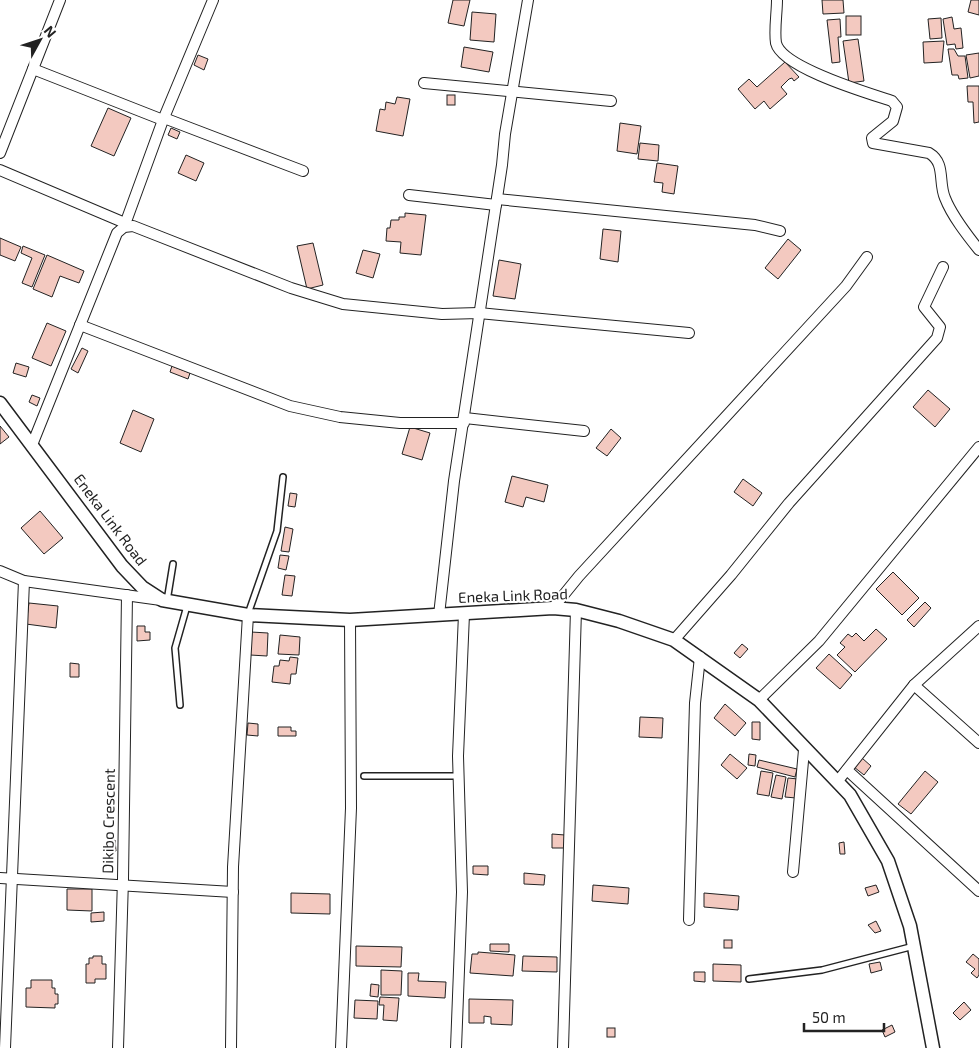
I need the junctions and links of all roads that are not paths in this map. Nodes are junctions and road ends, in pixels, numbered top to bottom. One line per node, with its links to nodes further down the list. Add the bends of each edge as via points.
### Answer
1 (60, 0): 5 (street)
2 (213, 0): 9 (street)
3 (528, 0): 7 (street)
4 (777, 0): 17 (street, via 776,43 780,52 833,82 892,101 897,107 894,117 872,138 873,143 936,157 945,199)
5 (33, 68): 9 (street); 10 (street)
6 (424, 83): 7 (street)
7 (512, 92): 8 (street); 14 (street)
8 (612, 101)
9 (163, 119): 12 (street); 15 (street)
10 (0, 154)
11 (0, 170): 15 (street)
12 (304, 171)
13 (410, 195): 14 (street)
14 (496, 202): 16 (street, via 755,225); 20 (street)
15 (125, 225): 20 (street, via 342,304 442,314); 21 (street, via 118,233)
16 (780, 231)
17 (979, 250)
18 (866, 258): 35 (street, via 846,286)
19 (944, 267): 42 (street, via 924,307 940,327 937,338 789,503 732,575)
20 (479, 313): 22 (street); 24 (street)
21 (80, 325): 24 (street, via 290,406 400,423); 26 (street)
22 (689, 333)
23 (0, 403): 26 (street, Eneka Link Road)
24 (464, 420): 25 (street); 39 (street)
25 (584, 431)
26 (32, 444): 33 (street, Eneka Link Road, via 122,566 142,587)
27 (979, 447): 45 (street, via 819,641)
28 (283, 477): 38 (lane, via 276,531)
29 (173, 564): 33 (lane)
30 (0, 571): 31 (street)
31 (24, 581): 32 (street); 55 (street)
32 (127, 595): 33 (street); 56 (street, Dikibo Crescent)
33 (165, 601): 34 (street, Eneka Link Road)
34 (187, 606): 38 (street, Eneka Link Road); 46 (lane, via 175,648)
35 (553, 608): 36 (street, Eneka Link Road); 37 (street, Eneka Link Road)
36 (576, 610): 42 (street, Eneka Link Road); 67 (street)
37 (464, 614): 39 (street, Eneka Link Road); 51 (street)
38 (248, 615): 40 (street, Eneka Link Road); 58 (street)
39 (439, 615): 40 (street, Eneka Link Road)
40 (350, 620): 65 (street, via 351,808)
41 (979, 626): 44 (street)
42 (674, 640): 43 (street, Eneka Link Road)
43 (700, 657): 45 (street, Eneka Link Road); 59 (street, via 695,703)
44 (914, 685): 47 (street); 49 (street)
45 (759, 700): 48 (street, Eneka Link Road)
46 (180, 705)
47 (979, 743)
48 (804, 750): 52 (street, Eneka Link Road); 53 (street)
49 (847, 770): 52 (street); 57 (street)
50 (364, 776): 51 (lane)
51 (459, 776): 66 (street, via 462,892)
52 (837, 782): 60 (street, Eneka Link Road, via 850,795 888,861)
53 (793, 872)
54 (0, 878): 55 (street)
55 (11, 878): 56 (street); 62 (street)
56 (123, 886): 58 (street); 63 (street, Dikibo Crescent)
57 (979, 891)
58 (233, 892): 64 (street)
59 (689, 920)
60 (914, 946): 61 (lane, via 822,970); 68 (street, Eneka Link Road)
61 (749, 979)
62 (4, 1048)
63 (118, 1048)
64 (231, 1048)
65 (341, 1048)
66 (456, 1048)
67 (563, 1048)
68 (933, 1048)

